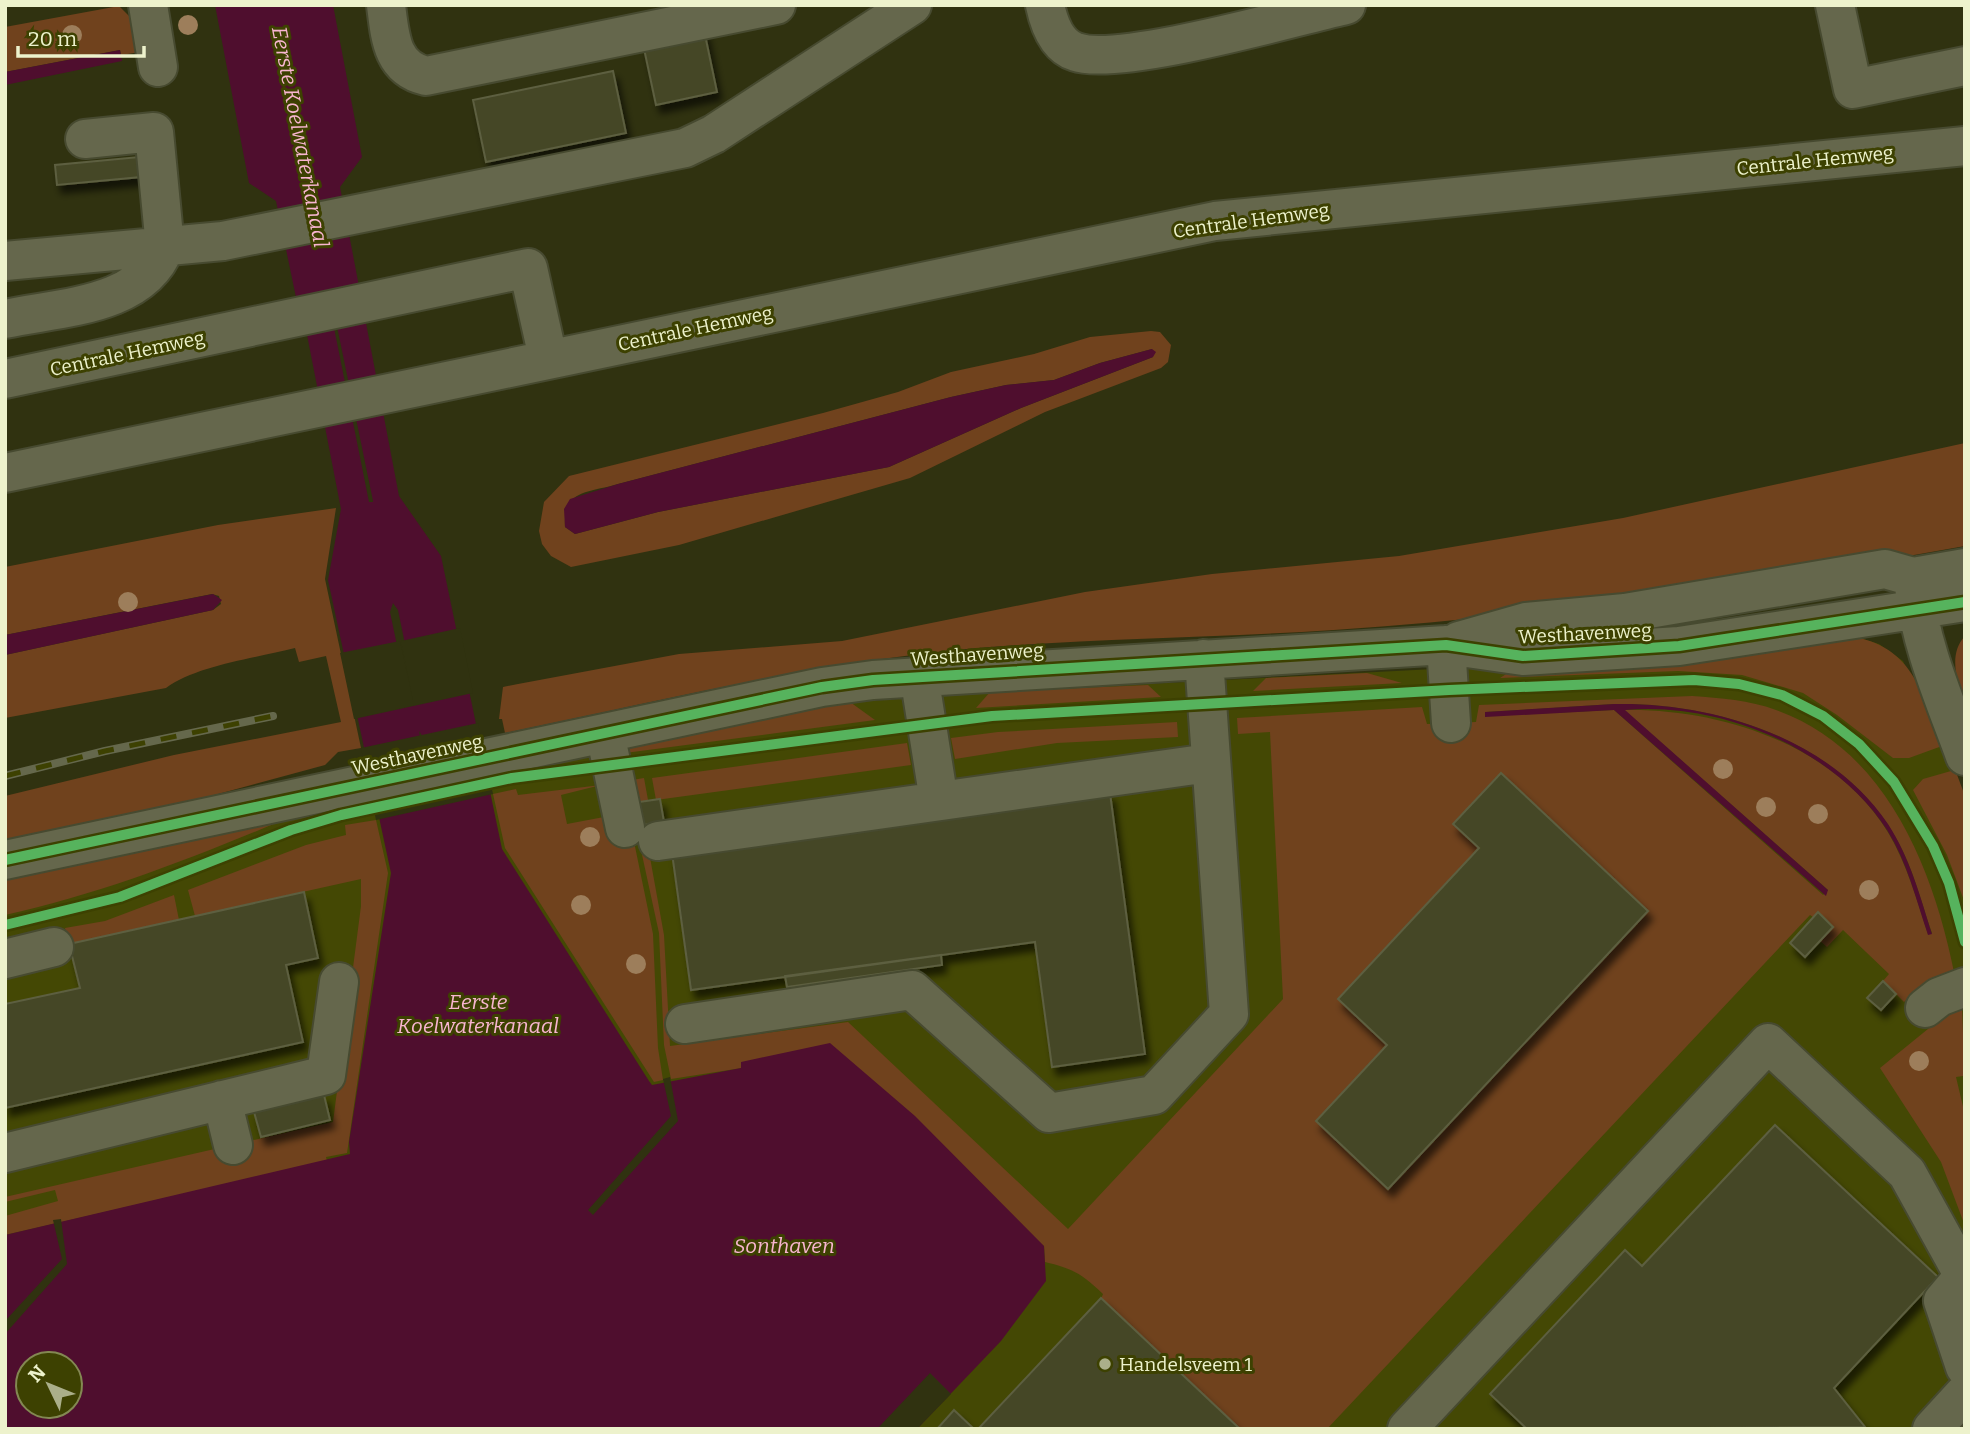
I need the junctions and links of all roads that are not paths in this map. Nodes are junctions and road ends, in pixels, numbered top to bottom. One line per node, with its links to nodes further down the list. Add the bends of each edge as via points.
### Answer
1 (148, 5): 9 (street)
2 (386, 5): 3 (street, via 397,60 413,74 426,76)
3 (776, 5)
4 (912, 5): 12 (street, via 697,144 223,241)
5 (1045, 5): 6 (street, via 1062,44 1086,55 1141,51)
6 (1346, 5)
7 (1835, 5): 8 (street, via 1853,89)
8 (1965, 66)
9 (158, 67)
10 (85, 139): 12 (street, via 154,132)
11 (1965, 146): 15 (street, Centrale Hemweg, via 1215,221)
12 (165, 247): 13 (street); 14 (street, via 152,272 111,297)
13 (5, 261)
14 (5, 319)
15 (548, 358): 16 (street, Centrale Hemweg, via 528,268); 17 (street, Centrale Hemweg)
16 (5, 379)
17 (5, 473)
18 (1965, 568): 19 (street, Westhavenweg)
19 (1915, 594): 20 (street, Westhavenweg); 21 (street, Westhavenweg, via 1885,569 1639,611 1526,622); 26 (street)
20 (1965, 603)
21 (1446, 645): 22 (street, Westhavenweg); 24 (street)
22 (1204, 659): 23 (street, Westhavenweg); 27 (street)
23 (919, 675): 25 (street, Westhavenweg, via 822,687); 28 (street)
24 (1451, 723)
25 (605, 733): 28 (street, via 642,835); 29 (street, Westhavenweg)
26 (1965, 756)
27 (1209, 763): 28 (street); 35 (street, via 1229,1014 1154,1095 1049,1113 912,990)
28 (939, 801)
29 (5, 860)
30 (54, 947): 31 (street)
31 (5, 959)
32 (339, 982): 36 (street, via 326,1075)
33 (1965, 987): 34 (street, via 1939,997)
34 (1926, 1008)
35 (685, 1024)
36 (222, 1100): 37 (street); 38 (street)
37 (233, 1145)
38 (5, 1153)
39 (1965, 1367): 41 (street, via 1943,1301 1964,1276 1907,1173 1768,1043)
40 (1965, 1393): 42 (street)
41 (1407, 1429)
42 (1932, 1429)

